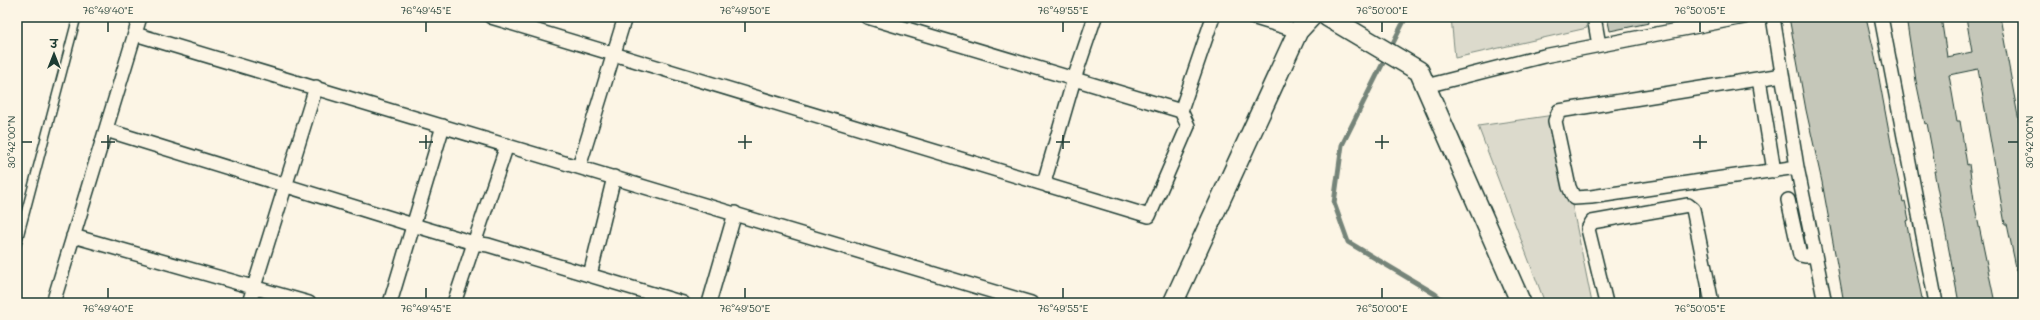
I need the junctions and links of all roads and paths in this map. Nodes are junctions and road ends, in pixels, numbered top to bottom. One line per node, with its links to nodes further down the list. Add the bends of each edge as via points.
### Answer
1 (77, 17): 39 (lane)
2 (140, 17): 16 (street)
3 (491, 17): 18 (street)
4 (625, 17): 18 (street)
5 (867, 17): 20 (street)
6 (1095, 17): 20 (street)
7 (1212, 17): 24 (street)
8 (1252, 17): 15 (street)
9 (1311, 17): 15 (street)
10 (1328, 17): 22 (street, via 1419,71)
11 (1594, 17): 17 (street)
12 (1744, 17): 17 (street)
13 (1772, 17): 19 (street)
14 (1881, 17): 56 (street)
15 (1298, 31): 51 (street)
16 (135, 34): 23 (street); 26 (street)
17 (1599, 45): 22 (street)
18 (614, 54): 28 (street); 33 (street)
19 (1782, 75): 21 (street); 29 (street)
20 (1074, 79): 24 (street); 33 (street, via 1045,179)
21 (1760, 79): 30 (street); 30 (street, via 1559,110 1555,121 1569,188 1574,198)
22 (1426, 86): 52 (street)
23 (316, 88): 25 (street); 32 (street)
24 (1181, 111): 33 (street, via 1188,126 1149,216)
25 (443, 126): 27 (street); 36 (street)
26 (106, 130): 32 (street); 37 (street)
27 (507, 145): 28 (street); 38 (street)
28 (580, 167): 31 (street)
29 (1797, 167): 30 (street); 40 (street)
30 (1774, 170)
31 (614, 177): 35 (street); 41 (street)
32 (285, 186): 36 (street); 42 (street)
33 (1048, 186)
34 (1788, 200): 40 (street, via 1800,255)
35 (735, 213): 49 (street); 50 (street)
36 (413, 225): 38 (street); 46 (street)
37 (73, 236): 42 (street); 43 (street)
38 (474, 243): 41 (street); 47 (street)
39 (17, 244)
40 (1815, 255): 55 (street)
41 (590, 275): 48 (street)
42 (254, 286): 44 (street); 45 (street)
43 (53, 303)
44 (249, 303)
45 (309, 303)
46 (390, 303)
47 (454, 303)
48 (683, 303)
49 (709, 303)
50 (1031, 303)
51 (1173, 303)
52 (1521, 303)
53 (1606, 303): 54 (street, via 1589,225 1592,222 1688,205 1693,209)
54 (1712, 303)
55 (1825, 303)
56 (1936, 303)

